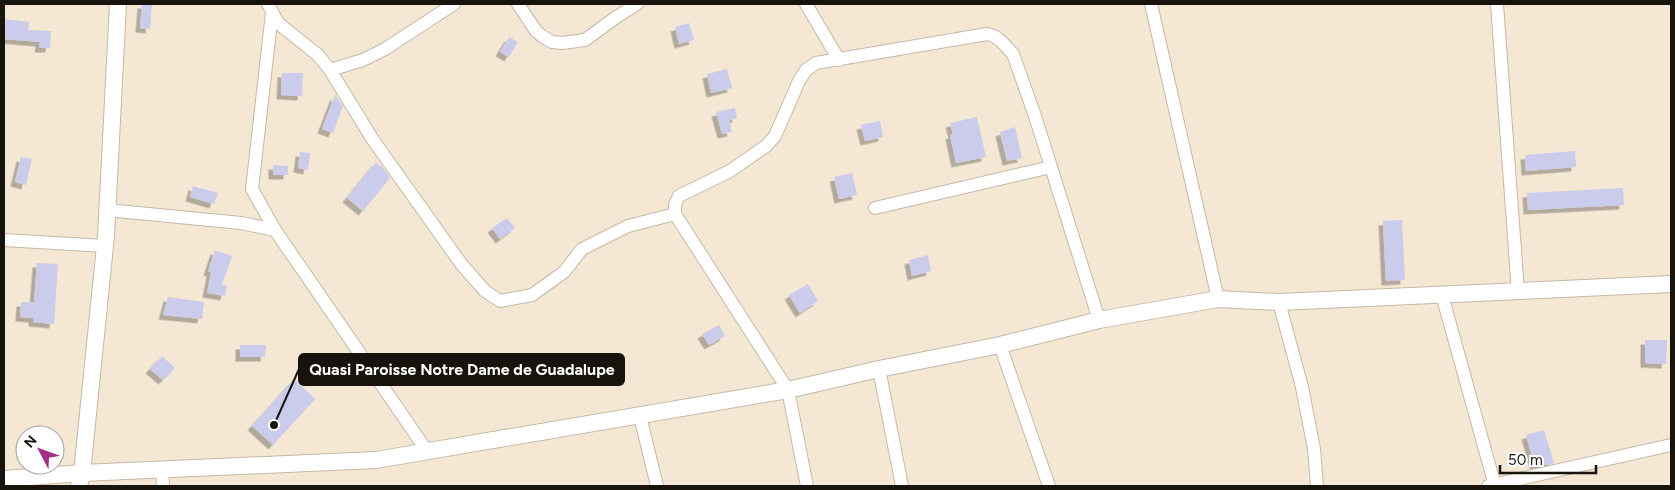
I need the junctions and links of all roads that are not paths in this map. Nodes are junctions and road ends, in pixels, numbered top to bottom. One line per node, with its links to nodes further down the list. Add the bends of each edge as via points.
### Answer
1 (118, 4): 13 (street)
2 (454, 4): 10 (street, via 385,49)
3 (518, 4): 4 (street, via 542,36 562,44 585,40)
4 (637, 4)
5 (806, 4): 9 (street)
6 (1151, 4): 21 (street)
7 (1497, 4): 19 (street)
8 (270, 8): 10 (street, via 284,29 318,55); 15 (street, via 252,189)
9 (839, 60): 11 (street, via 987,34 994,36 1013,54); 14 (street, via 816,63 806,70 775,136 766,146 730,171 679,196 674,205)
10 (330, 70): 14 (street, via 373,140 462,265 485,291 500,301 532,296 564,272 582,249 628,226)
11 (1051, 167): 12 (street); 23 (street)
12 (875, 208)
13 (107, 210): 15 (street, via 241,223); 17 (street)
14 (675, 214): 26 (street)
15 (275, 230): 29 (street)
16 (4, 240): 17 (street)
17 (105, 246): 32 (street)
18 (1671, 284): 19 (street)
19 (1518, 292): 20 (street)
20 (1442, 295): 22 (street); 39 (street)
21 (1218, 298): 22 (street); 23 (street)
22 (1279, 302): 38 (street, via 1302,387 1314,449)
23 (1099, 320): 24 (street)
24 (1000, 345): 25 (street); 37 (street)
25 (879, 368): 26 (street); 36 (street)
26 (788, 390): 27 (street); 35 (street)
27 (640, 416): 29 (street); 34 (street)
28 (1671, 445): 39 (street)
29 (427, 451): 30 (street, via 376,460)
30 (162, 469): 32 (street); 33 (street)
31 (4, 479): 32 (street)
32 (80, 480)
33 (163, 486)
34 (657, 486)
35 (807, 486)
36 (902, 486)
37 (1049, 486)
38 (1317, 486)
39 (1492, 486)

